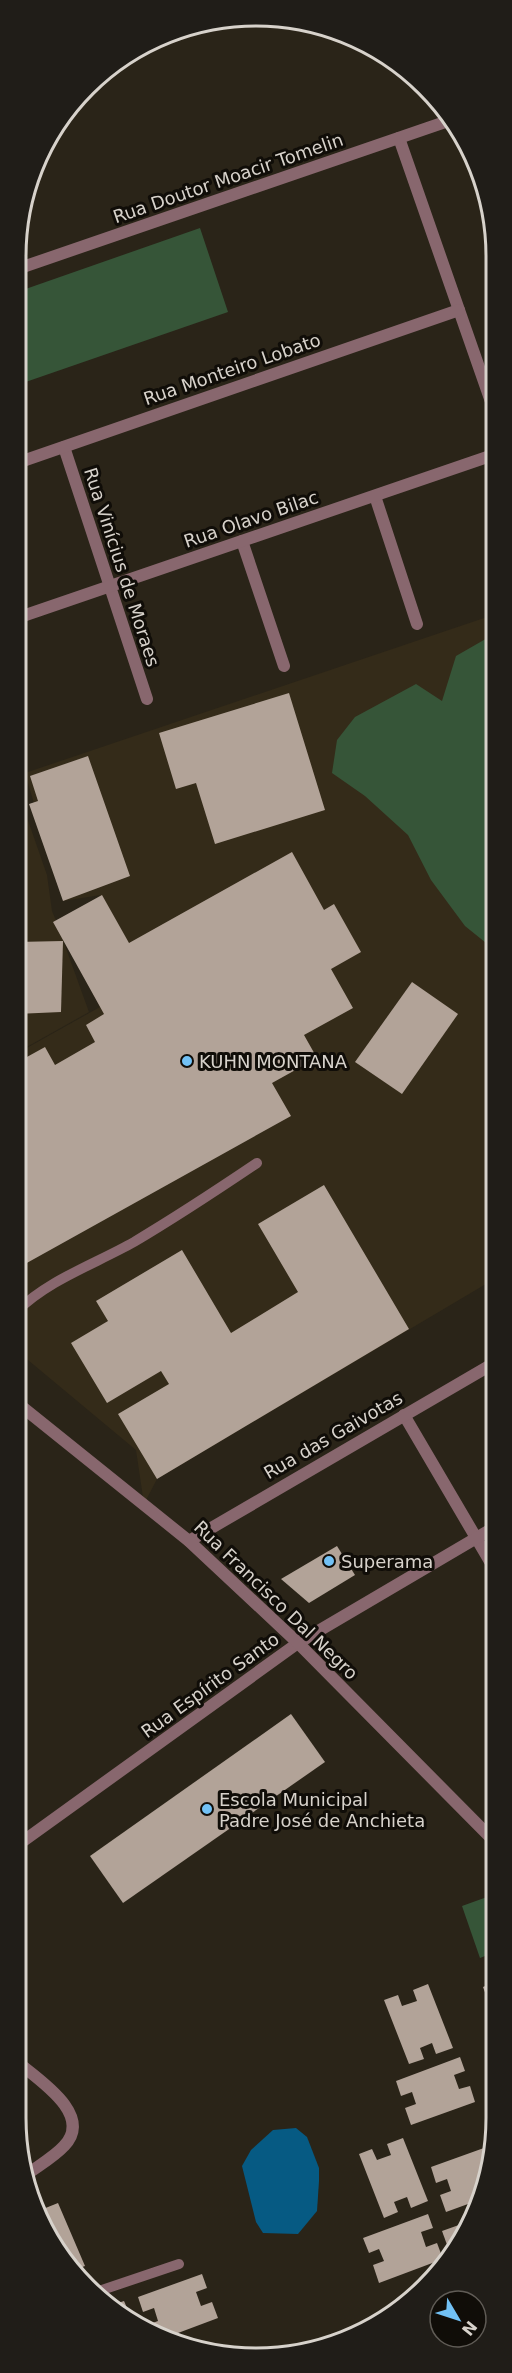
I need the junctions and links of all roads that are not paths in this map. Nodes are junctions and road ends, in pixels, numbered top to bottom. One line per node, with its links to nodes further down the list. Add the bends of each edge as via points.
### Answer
1 (444, 122): 2 (street, Rua Doutor Moacir Tomelin)
2 (399, 138): 3 (street, Rua Doutor Moacir Tomelin); 4 (street)
3 (26, 266)
4 (459, 310): 5 (street); 6 (street, Rua Monteiro Lobato)
5 (486, 387)
6 (64, 447): 8 (street, Rua Monteiro Lobato); 11 (street, Rua Vinícius de Moraes)
7 (486, 457): 9 (street, Rua Olavo Bilac)
8 (26, 460)
9 (375, 496): 10 (street, Rua Olavo Bilac); 13 (street)
10 (242, 541): 11 (street, Rua Olavo Bilac); 14 (street)
11 (110, 586): 12 (street, Rua Olavo Bilac); 15 (street, Rua Vinícius de Moraes)
12 (26, 615)
13 (417, 624)
14 (284, 666)
15 (147, 699)
16 (257, 1162): 17 (lane, via 196,1204)
17 (26, 1302)
18 (486, 1368): 20 (street, Rua das Gaivotas)
19 (26, 1410): 23 (street, Rua Francisco Dal Negro)
20 (404, 1415): 22 (street); 23 (street, Rua das Gaivotas)
21 (486, 1532): 22 (street, Rua Espírito Santo)
22 (477, 1538): 24 (street); 25 (street, Rua Espírito Santo)
23 (189, 1540): 25 (street, Rua Francisco Dal Negro)
24 (486, 1554)
25 (298, 1643): 26 (street, Rua Francisco Dal Negro); 27 (street, Rua Espírito Santo)
26 (486, 1833)
27 (26, 1839)
28 (26, 2070): 29 (street, via 65,2104 73,2125 65,2146)
29 (32, 2171)
30 (179, 2264): 31 (lane)
31 (103, 2289)

